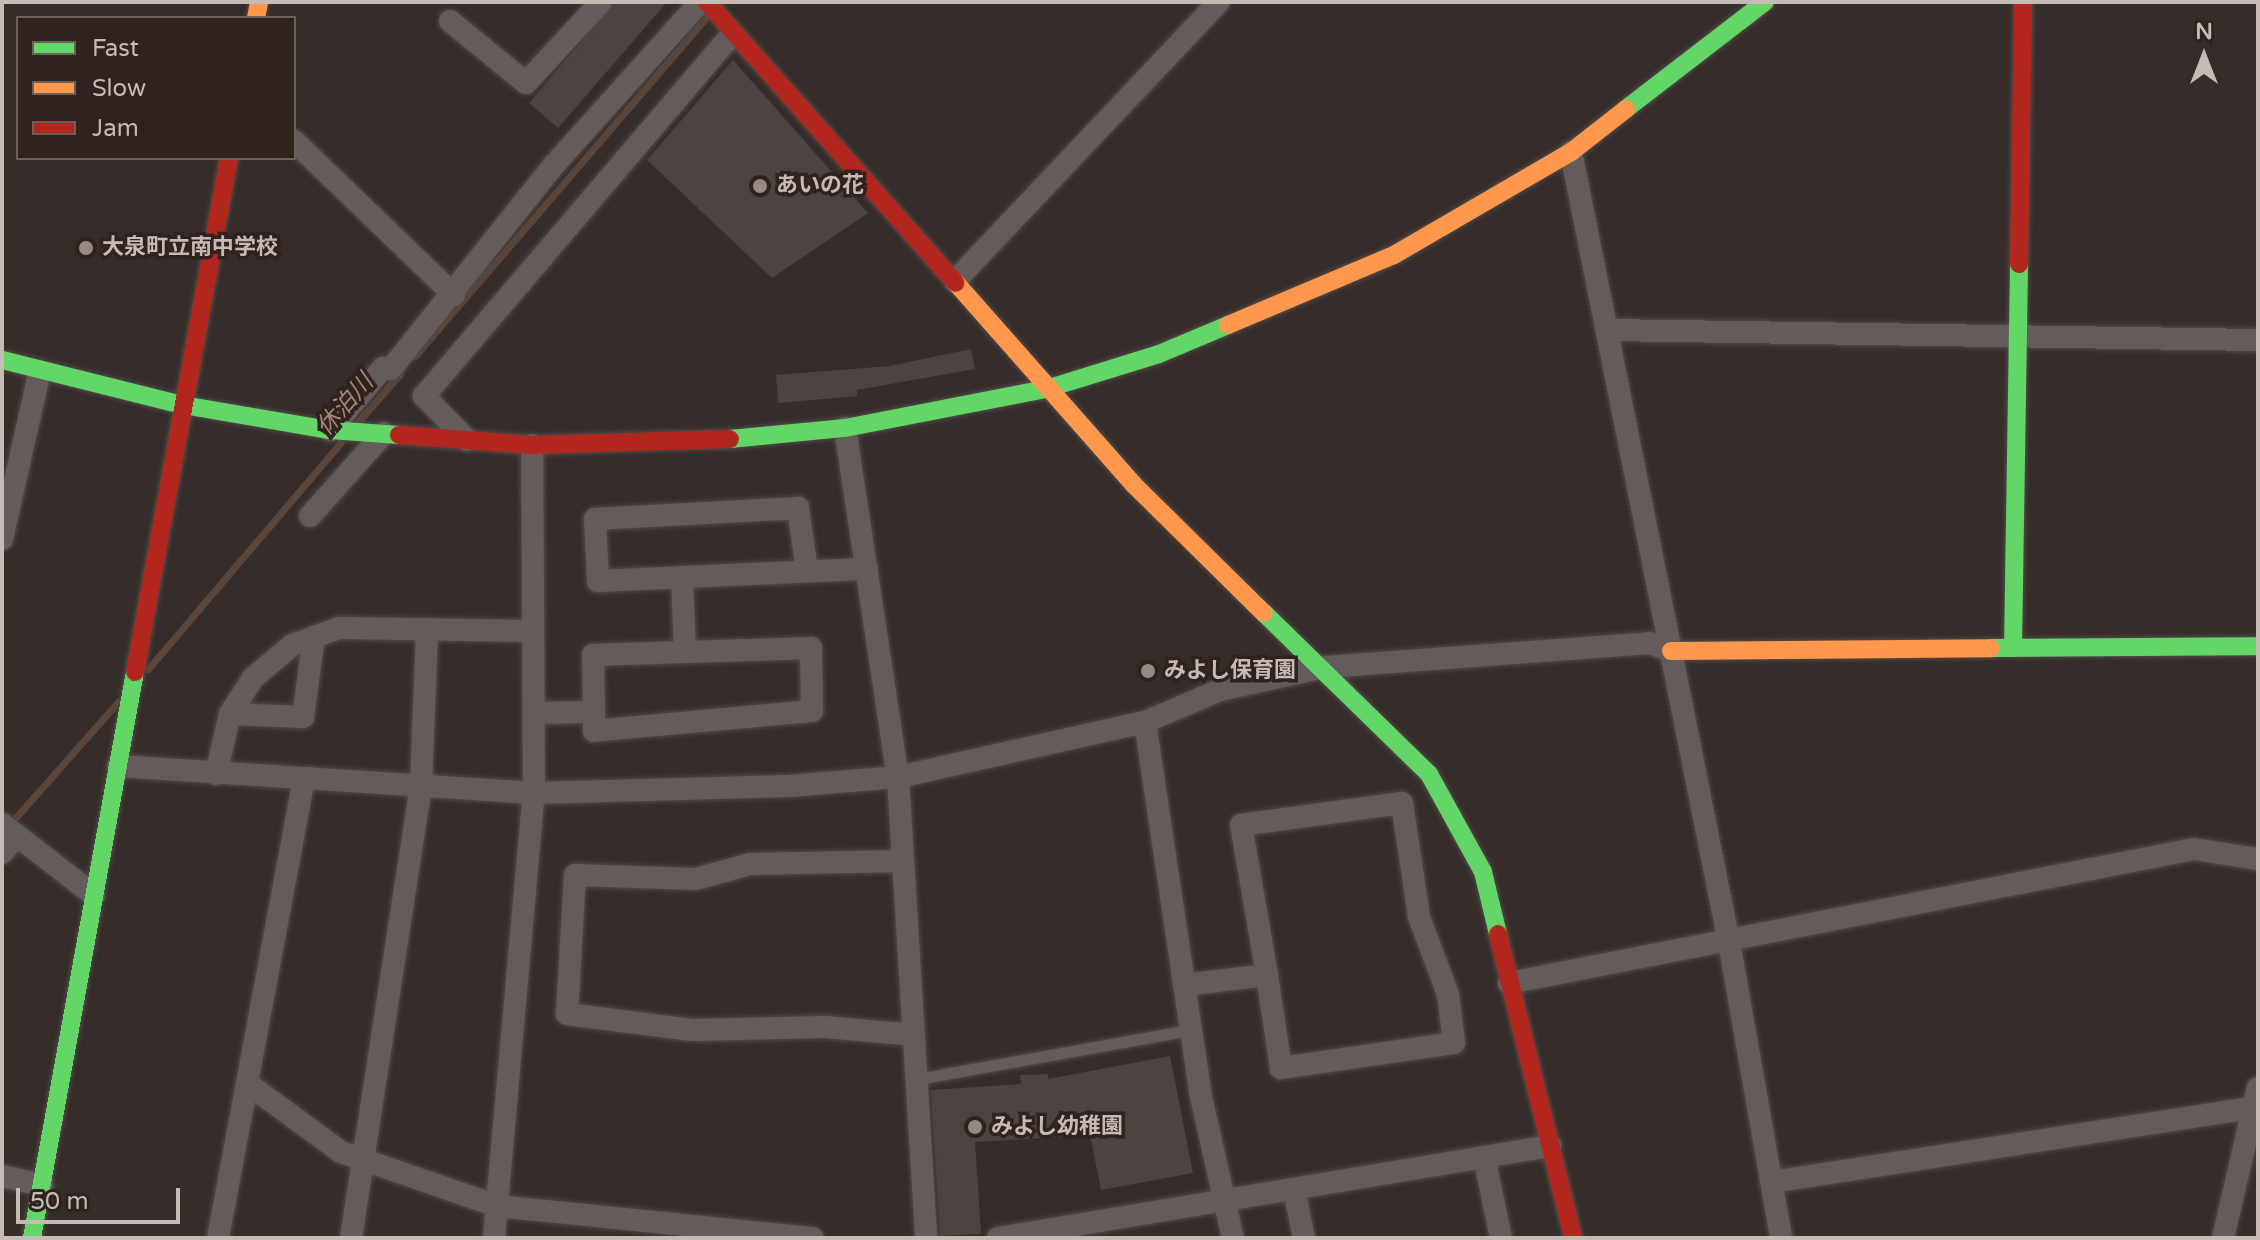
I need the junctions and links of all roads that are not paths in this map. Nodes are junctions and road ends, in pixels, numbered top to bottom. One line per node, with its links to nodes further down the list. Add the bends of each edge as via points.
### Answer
1 (601, 2): 7 (street, via 526,83)
2 (700, 2): 13 (street, via 554,165)
3 (707, 2): 8 (street)
4 (1219, 2): 12 (street)
5 (1765, 2): 10 (street)
6 (2023, 2): 15 (street)
7 (450, 21)
8 (727, 27): 12 (street); 24 (street, via 424,396)
9 (296, 143): 13 (street)
10 (1571, 152): 14 (street); 19 (street, via 1394,255 1291,302 1159,354)
11 (229, 160): 20 (street)
12 (955, 281): 19 (street)
13 (454, 295): 22 (street)
14 (1607, 330): 15 (street); 36 (street)
15 (2015, 337): 16 (street); 35 (street)
16 (2258, 340)
17 (2, 360): 18 (street)
18 (40, 371): 20 (street); 27 (street)
19 (1046, 389): 21 (street); 38 (street, via 1184,535)
20 (183, 405): 22 (street); 43 (street)
21 (845, 428): 25 (street, via 700,442); 28 (street)
22 (337, 429): 23 (street)
23 (379, 432): 24 (street); 26 (street)
24 (467, 440): 25 (street)
25 (532, 445): 32 (street)
26 (310, 516)
27 (2, 539)
28 (867, 569): 29 (street); 45 (street)
29 (807, 571): 30 (street); 30 (street, via 798,508 595,519 598,581)
30 (682, 577): 37 (street)
31 (427, 629): 32 (street); 33 (street, via 339,628); 47 (street)
32 (533, 631): 40 (street)
33 (314, 637): 41 (street, via 292,645 253,678); 41 (street, via 303,717)
34 (2258, 646): 35 (street)
35 (2013, 648): 36 (street)
36 (1671, 651): 38 (street, via 1650,643); 53 (street)
37 (685, 652): 39 (street, via 593,655); 39 (street, via 811,648 812,711 594,731)
38 (1325, 667): 42 (street, via 1220,690); 55 (street, via 1429,774 1460,822 1483,872)
39 (594, 712): 40 (street)
40 (534, 713): 48 (street)
41 (230, 714): 44 (street)
42 (1145, 722): 45 (street); 56 (street)
43 (118, 766): 44 (street); 52 (street)
44 (216, 774): 46 (street)
45 (898, 777): 48 (street, via 789,786); 51 (street)
46 (303, 782): 47 (street); 60 (street)
47 (421, 787): 48 (street); 64 (street)
48 (534, 793): 70 (street)
49 (7, 838): 52 (street)
50 (2258, 859): 53 (street, via 2194,849)
51 (903, 861): 58 (street); 58 (street, via 750,864 696,879 575,875 567,1014 692,1030 825,1027)
52 (94, 895): 67 (street)
53 (1729, 942): 55 (street); 66 (street)
54 (1267, 975): 54 (street, via 1241,825 1402,803 1419,917 1448,994 1454,1043 1281,1068); 56 (street)
55 (1509, 983): 62 (street)
56 (1184, 985): 57 (street)
57 (1190, 1030): 59 (lane); 69 (street)
58 (914, 1035): 59 (street)
59 (917, 1079): 77 (street)
60 (248, 1084): 64 (street, via 341,1152); 73 (street)
61 (2257, 1098): 66 (street); 84 (street)
62 (1550, 1146): 63 (street); 82 (street)
63 (1484, 1157): 68 (street); 81 (street)
64 (362, 1159): 70 (street); 74 (street)
65 (2, 1176): 67 (street)
66 (1772, 1182): 83 (street)
67 (42, 1185): 72 (street)
68 (1294, 1189): 69 (street); 80 (street)
69 (1228, 1200): 71 (street); 79 (street)
70 (497, 1206): 75 (street); 76 (street)
71 (1044, 1234): 78 (street)
72 (32, 1238)
73 (218, 1238)
74 (351, 1238)
75 (494, 1238)
76 (812, 1238)
77 (926, 1238)
78 (998, 1238)
79 (1233, 1238)
80 (1304, 1238)
81 (1501, 1238)
82 (1573, 1238)
83 (1781, 1238)
84 (2223, 1238)

